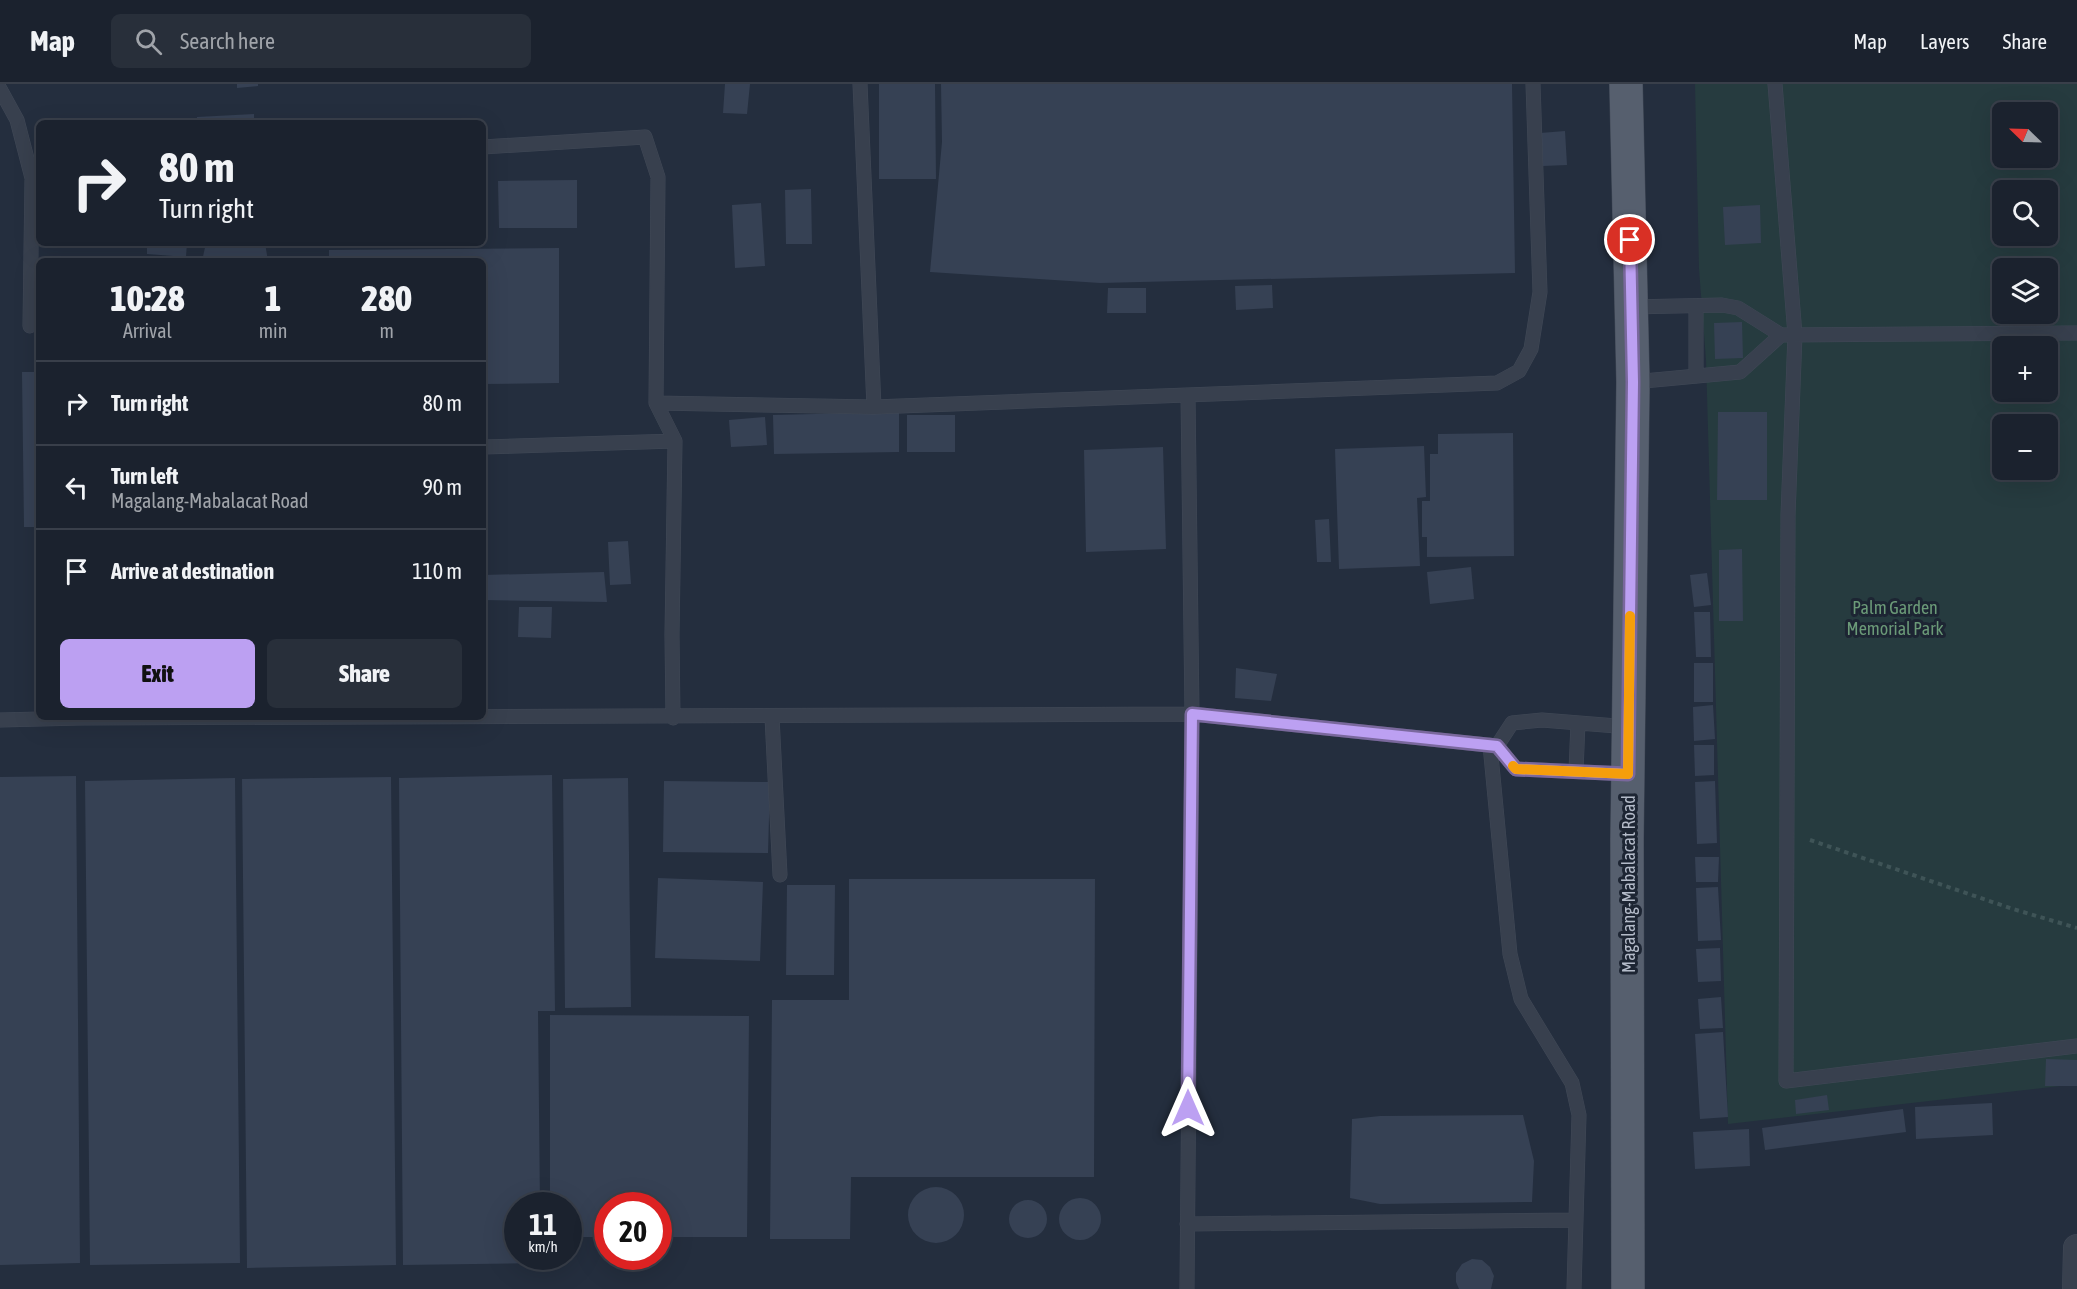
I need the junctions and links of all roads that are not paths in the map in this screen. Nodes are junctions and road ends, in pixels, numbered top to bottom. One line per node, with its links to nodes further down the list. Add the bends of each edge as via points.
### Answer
1 (860, 84): 17 (lane)
2 (1533, 84): 15 (lane, via 1540,292 1531,349 1519,371 1497,383)
3 (1626, 84): 9 (main road, Magalang-Mabalacat Road)
4 (1775, 84): 12 (lane)
5 (0, 89): 7 (lane, via 17,120)
6 (486, 147): 16 (lane, via 645,136 658,177)
7 (36, 178): 10 (lane)
8 (1696, 306): 9 (lane); 12 (lane, via 1738,308); 13 (lane)
9 (1631, 307): 14 (main road, Magalang-Mabalacat Road)
10 (30, 326)
11 (2077, 333): 12 (lane)
12 (1788, 335): 13 (lane, via 1740,372); 32 (lane, via 1786,1081)
13 (1696, 375): 14 (lane)
14 (1633, 382): 27 (main road, Magalang-Mabalacat Road)
15 (1188, 395): 17 (lane); 20 (lane)
16 (656, 403): 17 (lane); 18 (lane)
17 (874, 406)
18 (675, 441): 19 (lane); 23 (lane)
19 (486, 447)
20 (1192, 714): 21 (lane); 28 (lane); 34 (lane)
21 (772, 717): 23 (lane); 31 (lane)
22 (486, 718): 23 (lane)
23 (673, 718)
24 (36, 719): 25 (lane)
25 (0, 720)
26 (1578, 723): 27 (lane); 28 (lane, via 1512,723); 29 (lane)
27 (1629, 727): 30 (main road, Magalang-Mabalacat Road)
28 (1494, 746): 29 (lane, via 1516,769); 33 (lane, via 1510,954 1521,999 1572,1083 1579,1114)
29 (1576, 771): 30 (lane)
30 (1628, 774): 38 (main road, Magalang-Mabalacat Road)
31 (780, 875)
32 (2077, 1046)
33 (1575, 1220): 34 (lane); 37 (lane)
34 (1187, 1224): 36 (lane)
35 (2077, 1248): 39 (street)
36 (1187, 1289)
37 (1574, 1289)
38 (1628, 1289)
39 (2076, 1289)

